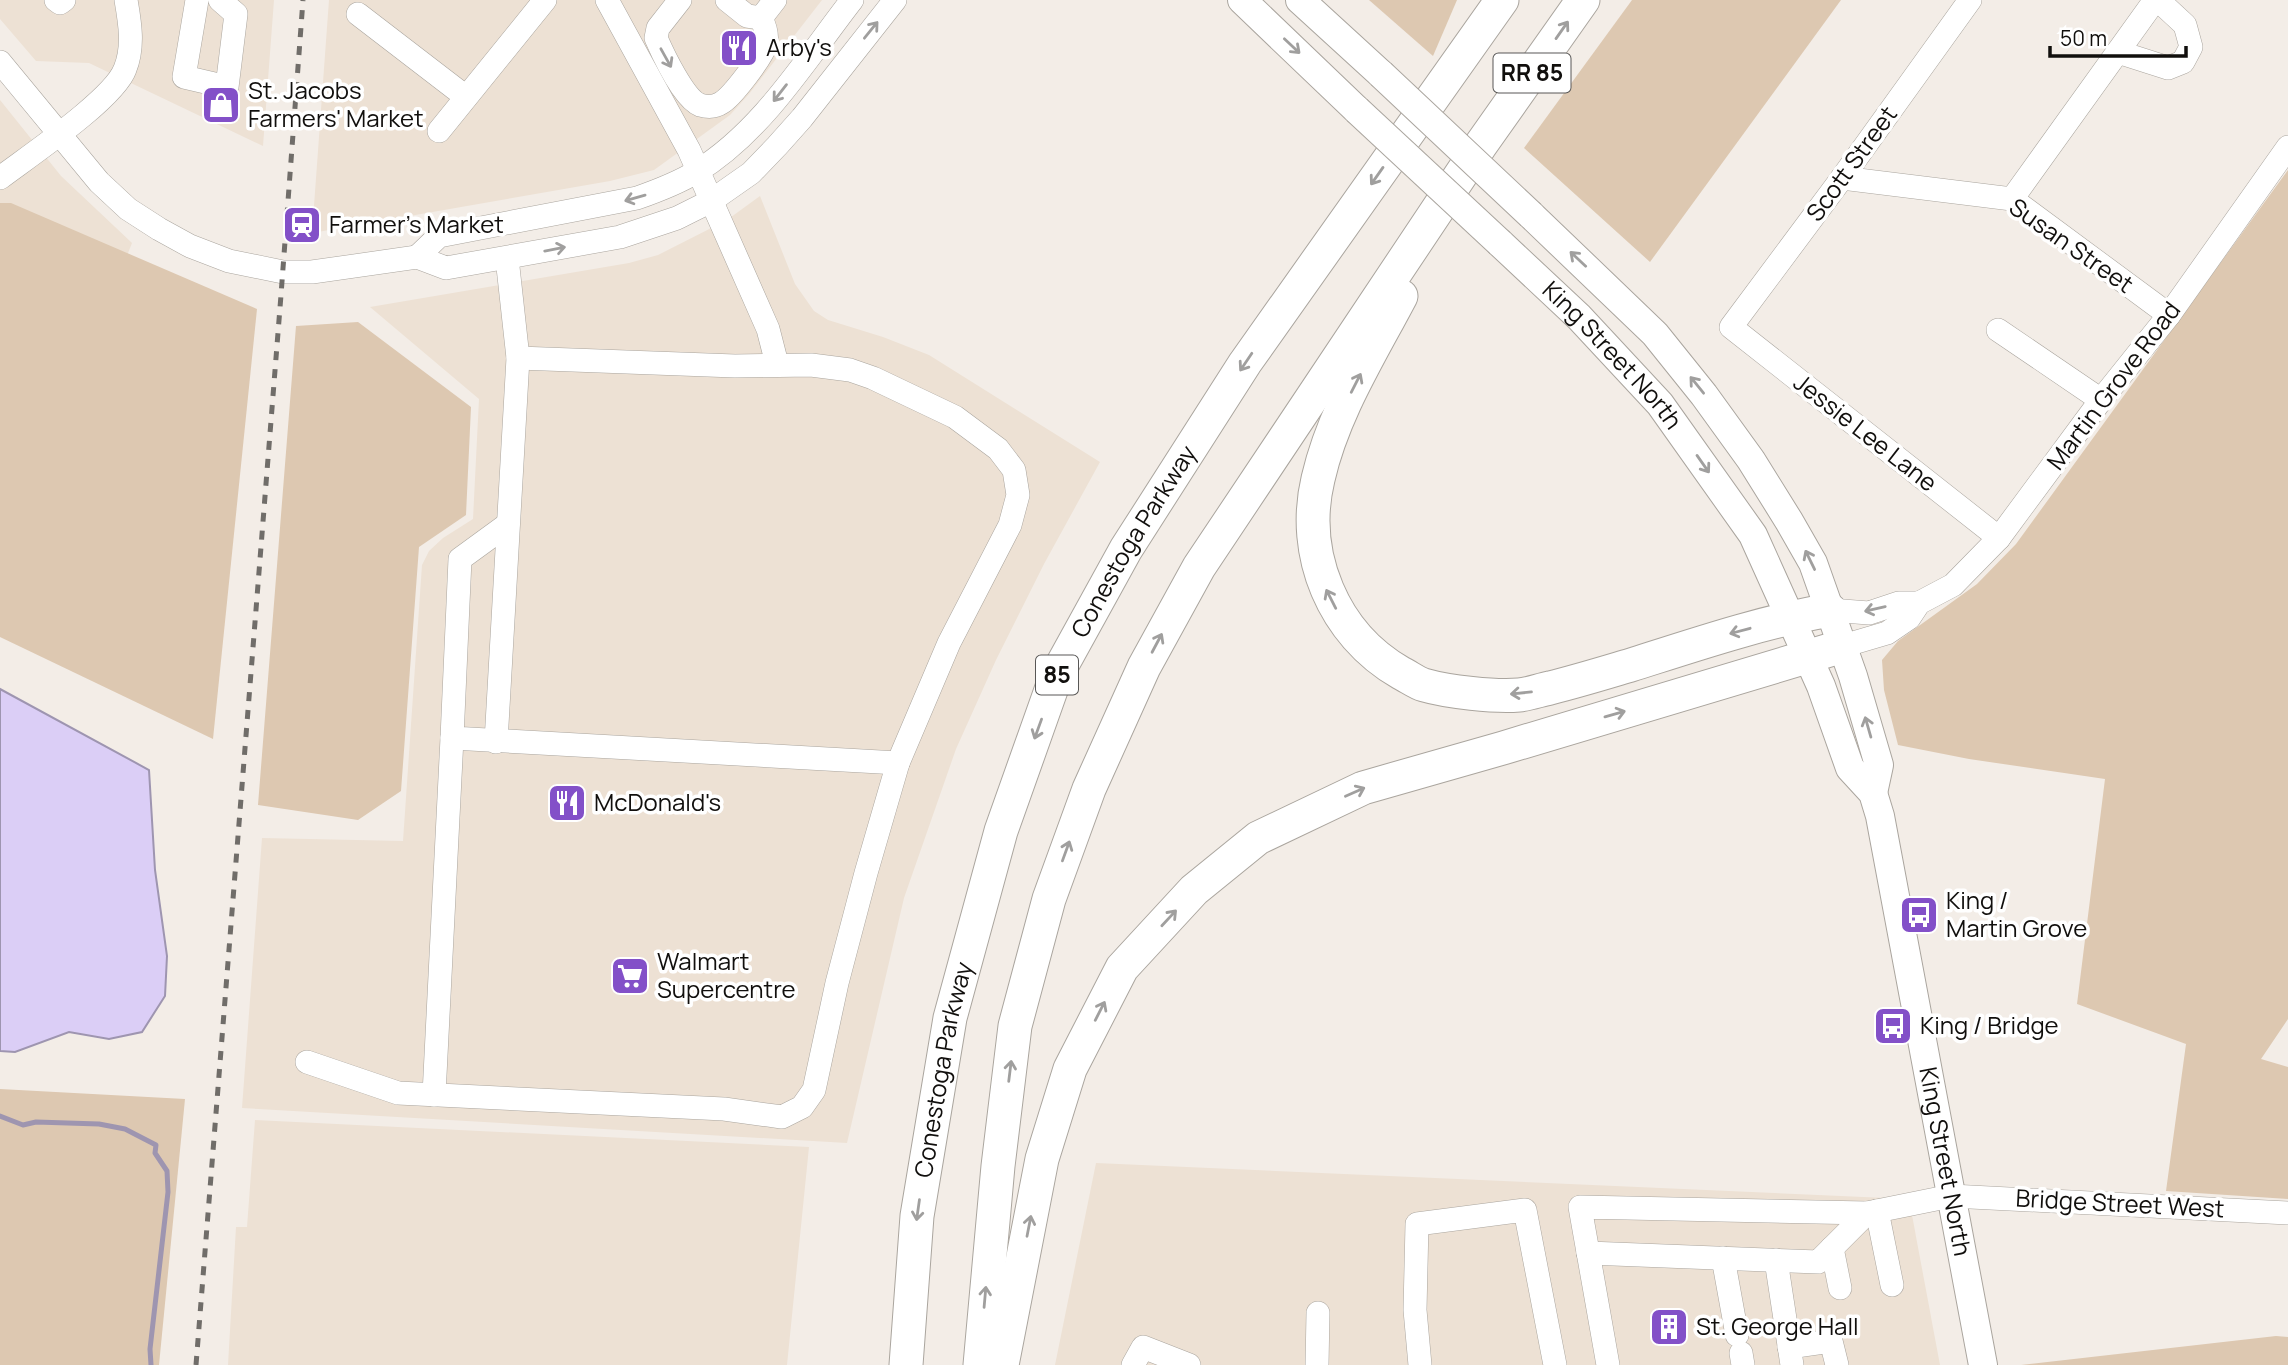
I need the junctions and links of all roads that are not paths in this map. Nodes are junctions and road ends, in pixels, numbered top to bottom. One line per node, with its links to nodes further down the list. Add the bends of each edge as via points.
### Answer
1 (56, 0): 2 (street)
2 (64, 0)
3 (126, 0): 26 (street, via 131,30 125,71 115,86)
4 (197, 0): 5 (street, via 184,77 227,87 236,14)
5 (220, 0)
6 (545, 0): 24 (street)
7 (607, 0): 29 (street)
8 (680, 0): 19 (street, one-way to 19, via 657,28 656,38 686,93 700,105 715,106 726,100 762,54)
9 (727, 0): 19 (street, via 747,16)
10 (852, 0): 29 (street, one-way to 29, via 771,104)
11 (895, 0): 33 (street, one-way to 11, via 751,173 777,146)
12 (1242, 0): 46 (main road, King Street North, one-way to 46, bridge, via 1579,317 1660,404 1753,535)
13 (1300, 0): 45 (main road, King Street North, one-way to 13, bridge, via 1813,564 1751,460 1655,334)
14 (1488, 0): 23 (highway)
15 (1502, 0): 23 (highway, Conestoga Parkway / 85)
16 (1583, 0): 27 (highway, RR 85, one-way to 16)
17 (1970, 0): 31 (street, Scott Street)
18 (2157, 0): 21 (street); 21 (street, via 2185,25 2190,47 2183,62 2168,68)
19 (768, 9)
20 (358, 14): 24 (street)
21 (2118, 52): 32 (street)
22 (0, 62): 26 (street)
23 (1445, 80): 67 (highway, Conestoga Parkway / 85, one-way to 67, via 1245,363 1126,549 1056,676 1001,831 950,1018 917,1216)
24 (466, 97): 25 (street)
25 (439, 131)
26 (59, 134): 30 (street); 34 (street, via 128,209 180,241 229,261 283,272 312,272)
27 (1480, 146): 46 (highway, one-way to 27, via 1519,695 1423,685 1384,663 1340,617 1318,562 1312,524 1317,480 1334,426); 68 (highway, one-way to 27, via 1015,1026 1049,899 1089,789 1144,667 1199,567)
28 (2288, 147): 36 (street, Martin Grove Road)
29 (697, 171): 33 (street); 34 (street, one-way to 34, via 637,198 439,236)
30 (0, 178)
31 (1842, 178): 32 (street, Susan Street); 37 (street, Scott Street)
32 (2012, 199): 36 (street, Susan Street)
33 (711, 201): 35 (street, one-way to 33, via 620,237); 40 (street, via 768,329)
34 (417, 257): 35 (street, via 446,268)
35 (507, 258): 39 (street)
36 (2169, 315): 41 (street, Martin Grove Road)
37 (1731, 327): 43 (street, Jessie Lee Lane)
38 (1998, 330): 41 (street)
39 (518, 358): 40 (street); 42 (street)
40 (777, 364): 51 (street, via 850,370 907,392 955,417 998,449 1014,470 1018,495 1010,525 930,684)
41 (2101, 400): 43 (street, Martin Grove Road)
42 (508, 524): 49 (street, via 460,559); 50 (street)
43 (1999, 538): 44 (street, Martin Grove Road, via 1954,585)
44 (1919, 604): 45 (street, Martin Grove Road, one-way to 45, via 1899,603 1869,612); 47 (street, Martin Grove Road, via 1909,618 1886,633)
45 (1830, 610): 46 (highway); 47 (main road, King Street North)
46 (1791, 617): 48 (main road, King Street North)
47 (1843, 646): 48 (highway); 52 (main road, King Street North, one-way to 47, via 1879,765)
48 (1809, 657): 52 (main road, King Street North, via 1850,768); 69 (highway, one-way to 48, via 1042,1159 1070,1069 1122,968 1194,890 1258,838 1363,788)
49 (452, 738): 50 (street); 54 (street)
50 (496, 742): 51 (street)
51 (898, 763): 54 (street, via 837,983 814,1090 802,1107 782,1117 724,1109)
52 (1873, 793): 55 (main road, King Street North)
53 (307, 1062): 54 (street, via 398,1093)
54 (434, 1095)
55 (1951, 1196): 56 (street, Bridge Street West); 57 (street, Bridge Street West); 77 (main road, King Street North)
56 (1872, 1212): 58 (street); 59 (street, Bridge Street West, via 1580,1207); 62 (street)
57 (2288, 1213)
58 (1832, 1248): 61 (street, via 1818,1262); 63 (street)
59 (1588, 1253): 60 (street); 75 (street)
60 (1723, 1258): 61 (street); 65 (street)
61 (1776, 1260): 66 (street)
62 (1892, 1285)
63 (1840, 1288)
64 (1318, 1313): 72 (street)
65 (1741, 1351)
66 (1790, 1356): 76 (street, via 1831,1341)
67 (906, 1365)
68 (980, 1365)
69 (1002, 1365)
70 (1133, 1365): 71 (street, via 1143,1347)
71 (1189, 1365)
72 (1317, 1365)
73 (1420, 1365): 74 (street, via 1415,1310 1418,1224 1525,1210)
74 (1555, 1365)
75 (1608, 1365)
76 (1837, 1365)
77 (1983, 1365)

